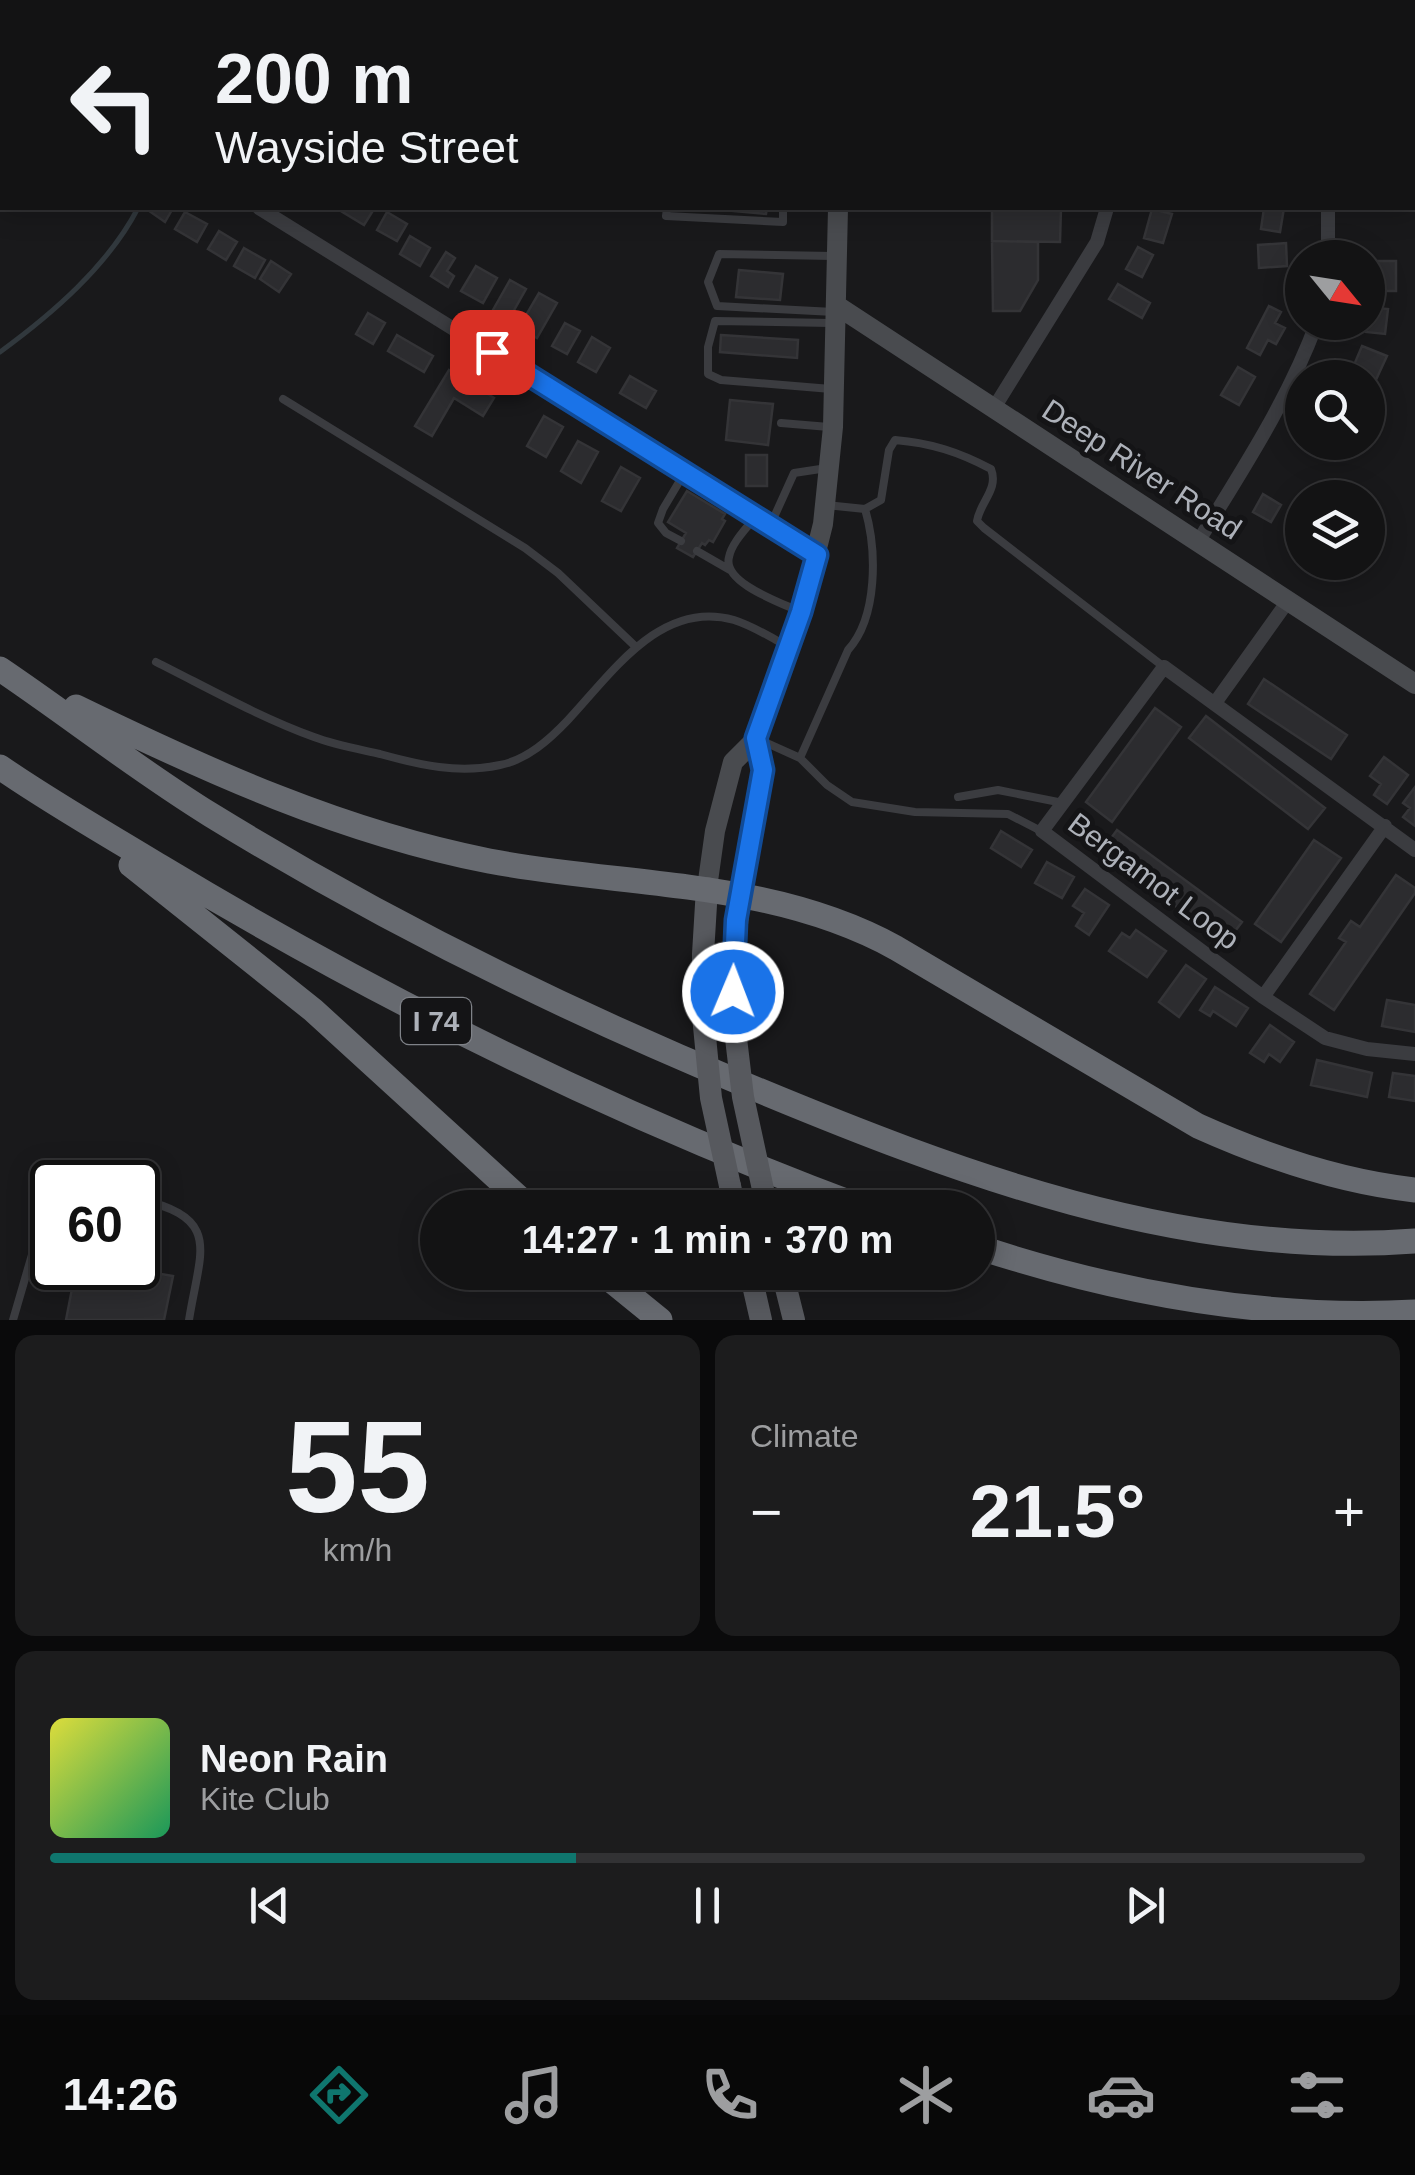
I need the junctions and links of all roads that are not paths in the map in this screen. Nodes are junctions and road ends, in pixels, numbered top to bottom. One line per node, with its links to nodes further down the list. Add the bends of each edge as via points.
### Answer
1 (262, 210): 17 (street)
2 (783, 210): 6 (lane, via 782,222)
3 (838, 210): 8 (main road)
4 (1106, 210): 13 (street, via 1097,242)
5 (1328, 210): 7 (street)
6 (666, 212)
7 (1328, 240)
8 (837, 256): 9 (main road); 9 (lane, via 720,254 708,282 717,306)
9 (836, 313): 11 (main road); 11 (lane, via 715,321 708,347 708,374 721,380); 13 (main road, Deep River Road)
10 (1310, 340): 23 (street, via 1279,408)
11 (833, 389): 15 (main road)
12 (283, 399): 29 (lane, via 525,548)
13 (994, 408): 23 (main road, Deep River Road)
14 (780, 424): 15 (lane)
15 (834, 427): 16 (main road)
16 (832, 467): 18 (main road); 21 (lane, via 794,473)
17 (685, 472): 20 (street); 22 (lane, via 658,523)
18 (826, 504): 19 (lane); 25 (main road)
19 (865, 509): 32 (lane, via 882,500 895,440 959,452 993,474 977,521); 37 (lane, via 871,528 868,616)
20 (756, 516): 21 (street); 26 (lane, via 728,558)
21 (770, 526): 25 (street)
22 (681, 541)
23 (1198, 542): 27 (main road, Deep River Road)
24 (697, 550): 26 (lane)
25 (817, 555): 28 (main road)
26 (730, 570): 28 (lane, via 742,583)
27 (1288, 601): 34 (main road, Deep River Road); 35 (street)
28 (801, 612): 30 (main road)
29 (636, 647): 30 (lane, via 681,620 709,616 734,620); 31 (lane, via 555,734 506,764 476,769 429,767 316,738)
30 (789, 648): 36 (main road)
31 (156, 662)
32 (1164, 667): 35 (street); 41 (street, Bergamot Loop)
33 (5, 672): 45 (highway, via 211,772 366,830 526,868); 55 (highway, I 74, via 209,814 349,895 564,1006 786,1102 1013,1184 1138,1219 1292,1242)
34 (1413, 679)
35 (1214, 704): 42 (street)
36 (756, 738): 37 (lane); 45 (main road, via 733,762); 46 (main road, via 763,770)
37 (800, 758): 43 (lane, via 852,802 915,812 1008,814)
38 (0, 767): 39 (highway, I 74)
39 (32, 788): 49 (highway, via 272,976); 52 (highway, I 74, via 243,916 460,1033)
40 (958, 797): 41 (lane, via 998,790)
41 (1063, 803): 43 (street, Bergamot Loop)
42 (1385, 826): 44 (street); 47 (street)
43 (1042, 831): 47 (street, Bergamot Loop)
44 (1415, 850)
45 (707, 888): 46 (highway); 50 (main road, bridge, via 703,1016 711,1098)
46 (740, 894): 51 (main road, bridge, via 735,1030); 53 (highway, via 870,933 1160,1106 1236,1144 1318,1171)
47 (1263, 997): 48 (street, Bergamot Loop, via 1325,1038)
48 (1415, 1054)
49 (510, 1190)
50 (731, 1190)
51 (764, 1190)
52 (820, 1190)
53 (1415, 1190)
54 (160, 1204): 63 (lane, via 194,1224 202,1241)
55 (1415, 1242)
56 (995, 1252): 61 (highway, via 1123,1288 1232,1307)
57 (30, 1262): 62 (lane)
58 (624, 1290): 64 (highway)
59 (754, 1290): 65 (main road)
60 (786, 1290): 66 (main road)
61 (1415, 1312)
62 (13, 1320)
63 (188, 1320)
64 (660, 1320)
65 (761, 1320)
66 (794, 1320)

